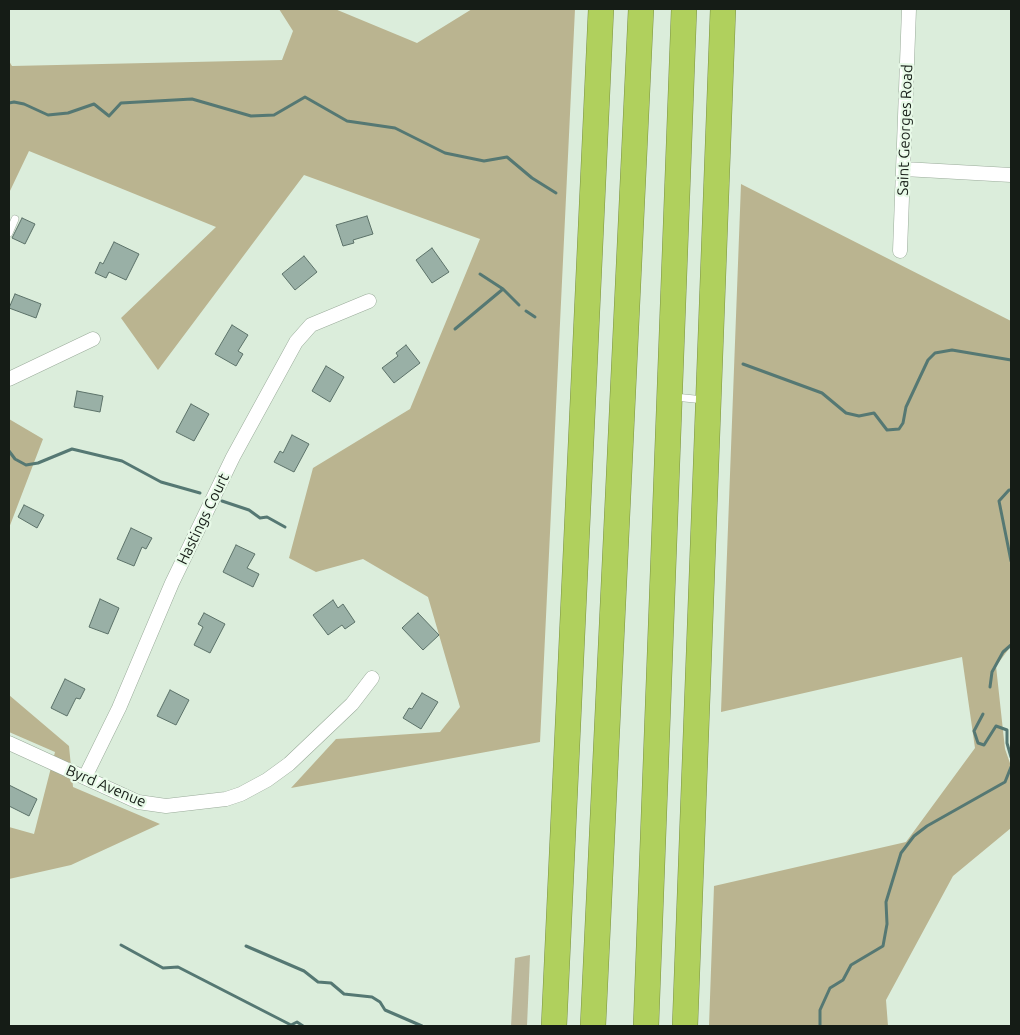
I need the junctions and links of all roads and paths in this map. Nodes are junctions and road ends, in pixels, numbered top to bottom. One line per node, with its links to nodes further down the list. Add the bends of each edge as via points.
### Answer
1 (601, 9): 21 (highway)
2 (625, 9): 10 (highway, via 623,61)
3 (641, 9): 10 (highway)
4 (684, 9): 16 (highway)
5 (723, 9): 17 (highway)
6 (909, 9): 7 (street, Saint Georges Road)
7 (904, 169): 8 (street); 12 (street, Saint Georges Road)
8 (1011, 175)
9 (15, 220): 11 (lane)
10 (630, 222): 22 (highway)
11 (9, 233)
12 (900, 251)
13 (369, 301): 20 (street, Hastings Court, via 312,325 296,342 233,457 185,556)
14 (93, 339): 15 (street)
15 (9, 379)
16 (669, 397): 17 (lane); 23 (highway)
17 (708, 400): 24 (highway)
18 (372, 678): 20 (street, Byrd Avenue, via 352,704 288,764 241,794 226,799 149,805)
19 (9, 743): 20 (street, Byrd Avenue)
20 (86, 777)
21 (554, 1026)
22 (593, 1026)
23 (646, 1026)
24 (685, 1026)

